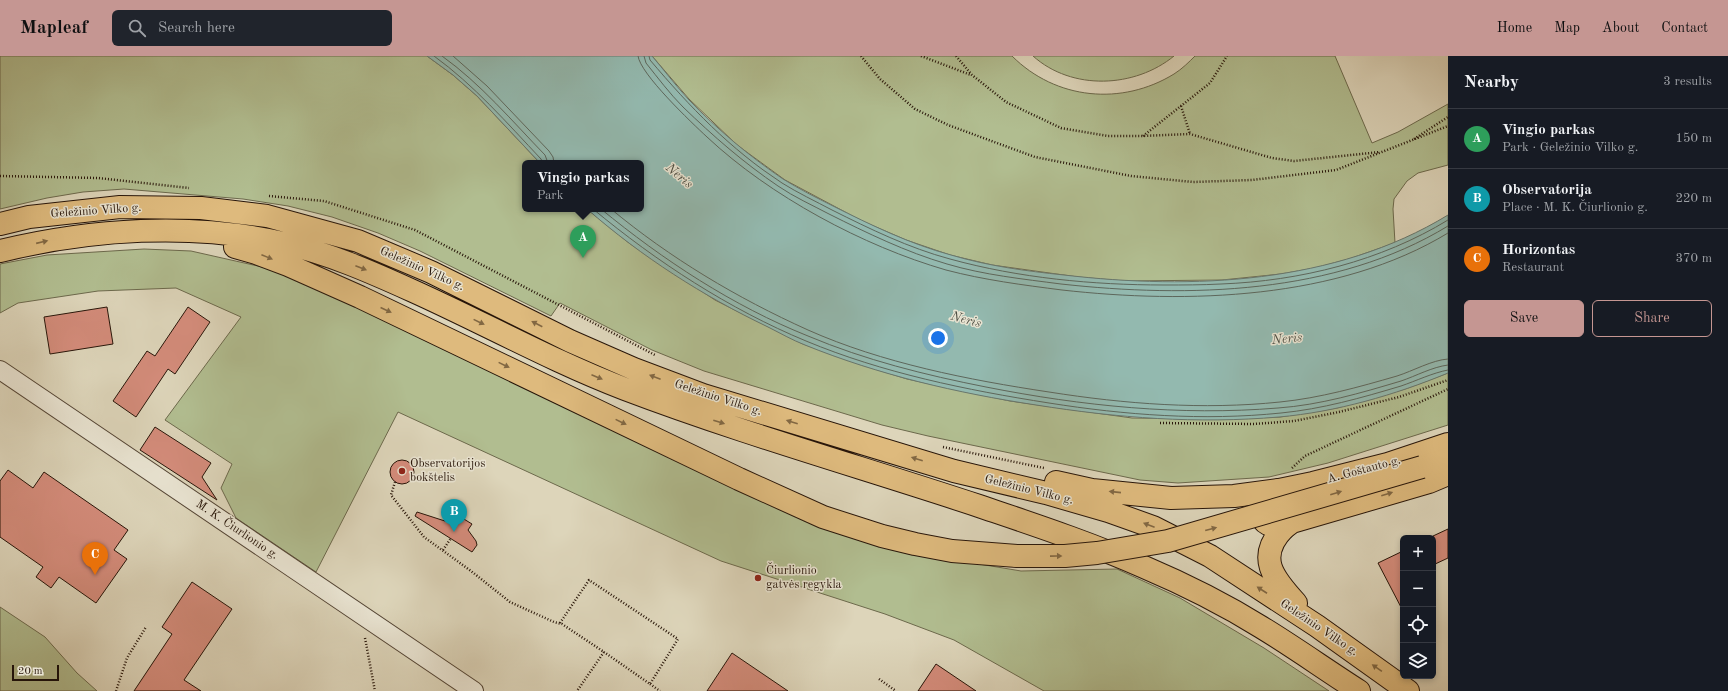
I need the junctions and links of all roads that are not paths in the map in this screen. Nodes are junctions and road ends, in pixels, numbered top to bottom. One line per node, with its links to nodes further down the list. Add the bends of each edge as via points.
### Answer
1 (0, 224): 7 (main road, Geležinio Vilko g., one-way to 1, via 703,395 570,341 431,272 358,241 267,216 201,208 120,207 29,216)
2 (148, 231): 3 (main road, Geležinio Vilko g., one-way to 2, via 106,232); 6 (main road, one-way to 6, bridge, via 221,244 288,265 823,517 882,536 952,551 1017,556 1066,556 1168,541); 13 (main road, Geležinio Vilko g., one-way to 13, via 212,232 282,243 362,268 621,388 693,414 1059,533 1142,566 1201,593 1262,627)
3 (0, 251)
4 (0, 370): 12 (street, M. K. Čiurlionio g.)
5 (1448, 444): 9 (main road, A. Goštauto g., via 1388,464)
6 (1448, 459)
7 (954, 471): 9 (main road, A. Goštauto g., one-way to 7, via 1234,496 1171,498 1092,490 1039,479); 11 (main road, Geležinio Vilko g., one-way to 7, via 1210,556 1153,527 1046,493)
8 (1448, 474): 10 (main road, one-way to 8, via 1292,522)
9 (1279, 490): 10 (main road, via 1265,499 1259,512 1262,520 1269,526)
10 (1284, 528): 11 (main road, via 1272,544 1269,552 1270,564 1278,583)
11 (1318, 626): 14 (main road, Geležinio Vilko g., one-way to 11)
12 (474, 691)
13 (1359, 691)
14 (1408, 691)

